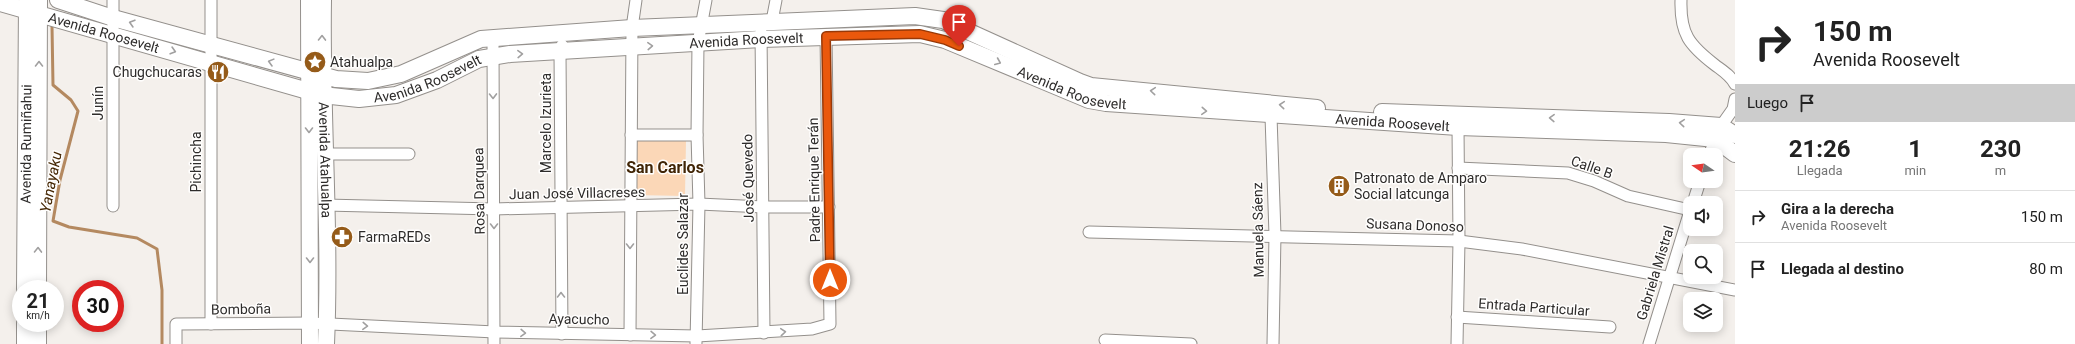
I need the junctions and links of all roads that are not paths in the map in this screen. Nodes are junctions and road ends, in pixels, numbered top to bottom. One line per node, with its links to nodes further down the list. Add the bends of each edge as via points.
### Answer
1 (113, 0): 12 (street, Junín)
2 (211, 0): 23 (street, Pichincha)
3 (309, 0): 28 (street, Avenida Atahualpa)
4 (323, 0): 28 (street, Avenida Atahualpa, one-way to 4)
5 (636, 0): 16 (street)
6 (706, 0): 15 (street, Euclides Salazar)
7 (776, 0): 14 (street, José Quevedo)
8 (1682, 0): 29 (street, via 1680,18 1685,35 1696,50 1730,76)
9 (64, 2): 12 (street, Avenida Roosevelt); 13 (street)
10 (0, 3): 11 (street, Avenida Roosevelt)
11 (33, 7): 13 (street, Avenida Roosevelt); 57 (street, Avenida Rumiñahui)
12 (113, 18): 18 (street, Junín); 23 (street, Avenida Roosevelt, one-way to 12)
13 (66, 22): 18 (street, Avenida Roosevelt)
14 (766, 22): 15 (street, Avenida Roosevelt); 21 (street, José Quevedo); 34 (street, Avenida Roosevelt, one-way to 14, via 1632,120 1352,111 1108,88 1080,82 943,20 915,16)
15 (702, 26): 16 (street, Avenida Roosevelt); 22 (street, Euclides Salazar)
16 (632, 28): 17 (street, Avenida Roosevelt); 24 (street)
17 (566, 33): 20 (street, Avenida Roosevelt); 25 (street, Marcelo Izurieta)
18 (113, 34): 27 (street, Avenida Roosevelt, one-way to 27); 45 (street, Junín)
19 (826, 36): 21 (street, Avenida Roosevelt); 32 (street, Avenida Roosevelt, one-way to 32, via 920,34 945,40 1089,100); 46 (street, Padre Enrique Terán)
20 (493, 38): 26 (street, Rosa Darquea); 28 (street, Avenida Roosevelt, via 481,39 401,74 368,81 336,80)
21 (761, 39): 22 (street, Avenida Roosevelt); 48 (street, José Quevedo)
22 (698, 43): 24 (street, Avenida Roosevelt, one-way to 22); 36 (street, Euclides Salazar)
23 (210, 45): 27 (street, Pichincha); 28 (street, Avenida Roosevelt, one-way to 23)
24 (632, 47): 25 (street, Avenida Roosevelt); 35 (street)
25 (560, 52): 26 (street, Avenida Roosevelt, one-way to 25); 49 (street, Marcelo Izurieta)
26 (493, 57): 30 (street, Avenida Roosevelt, via 479,59 438,80 396,95 359,99); 51 (street, Rosa Darquea, one-way to 51)
27 (210, 62): 30 (street, Avenida Roosevelt); 61 (street, Pichincha)
28 (315, 74): 30 (street, Avenida Atahualpa)
29 (1735, 84)
30 (315, 93): 39 (street, Avenida Atahualpa); 60 (street, Avenida Atahualpa, one-way to 60)
31 (1735, 100): 34 (street, via 1733,109)
32 (1270, 116): 33 (street, Avenida Roosevelt); 54 (street, Manuela Sáenz)
33 (1458, 127): 34 (street, Avenida Roosevelt, via 1666,134); 42 (street)
34 (1718, 133): 37 (street, Avenida Roosevelt); 38 (street); 41 (street)
35 (631, 135): 36 (street); 47 (street)
36 (696, 135): 43 (street, Euclides Salazar)
37 (1735, 135)
38 (1712, 148)
39 (324, 154): 40 (street); 44 (street, Avenida Atahualpa)
40 (409, 154)
41 (1735, 154)
42 (1458, 168): 50 (street, Calle B, via 1568,173 1628,196); 55 (street)
43 (699, 204): 47 (street, Juan José Villacreses); 48 (street, Juan José Villacreses); 71 (street, Euclides Salazar)
44 (325, 205): 51 (street, Juan José Villacreses); 62 (street, Avenida Atahualpa)
45 (114, 206)
46 (829, 206): 48 (street, Juan José Villacreses); 63 (street, Padre Enrique Terán)
47 (630, 207): 49 (street, Juan José Villacreses); 70 (street, one-way to 70)
48 (764, 207): 68 (street, José Quevedo)
49 (561, 208): 51 (street, Juan José Villacreses); 69 (street, Marcelo Izurieta, one-way to 49)
50 (1683, 208)
51 (494, 209): 67 (street, Rosa Darquea, one-way to 67)
52 (1089, 232): 54 (street, Susana Donoso)
53 (1683, 233): 56 (street, Gabriela Mistral)
54 (1275, 235): 55 (street, Susana Donoso); 80 (street, Manuela Sáenz)
55 (1459, 241): 56 (street, Susana Donoso, via 1522,249); 59 (street)
56 (1670, 276): 58 (street, Susana Donoso); 82 (street, Gabriela Mistral)
57 (32, 280)
58 (1735, 290)
59 (1457, 317): 64 (street, Entrada Particular); 81 (street)
60 (310, 323): 61 (street, Bomboña); 62 (street, Bomboña); 76 (street, Avenida Atahualpa)
61 (211, 324): 75 (street, Bomboña, via 176,324)
62 (326, 324): 67 (street, Ayacucho, one-way to 67); 77 (street, Avenida Atahualpa)
63 (830, 324): 68 (street, Ayacucho, one-way to 63, via 812,329)
64 (1610, 327)
65 (25, 332): 73 (street)
66 (38, 332): 74 (street)
67 (495, 332): 69 (street, Ayacucho, one-way to 69); 78 (street, Rosa Darquea)
68 (764, 333): 71 (street, Ayacucho)
69 (562, 334): 70 (street, Ayacucho)
70 (630, 335): 71 (street, Ayacucho, one-way to 71)
71 (697, 340)
72 (1105, 340): 79 (street)
73 (25, 344)
74 (38, 344)
75 (176, 344)
76 (310, 344)
77 (326, 344)
78 (494, 344)
79 (1191, 344)
80 (1273, 344)
81 (1457, 344)
82 (1649, 344)

